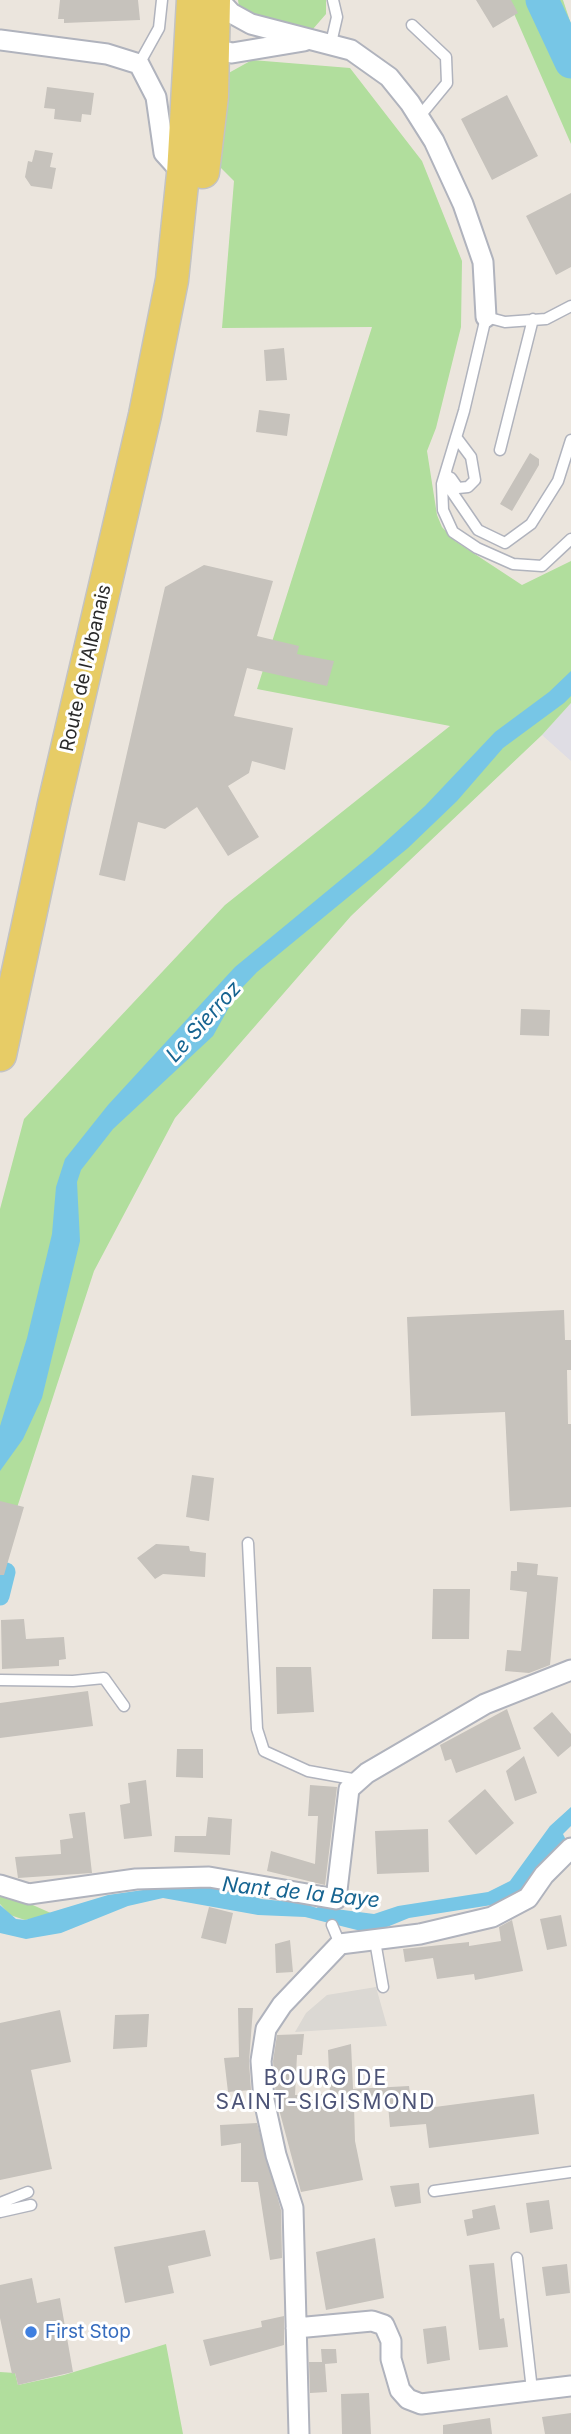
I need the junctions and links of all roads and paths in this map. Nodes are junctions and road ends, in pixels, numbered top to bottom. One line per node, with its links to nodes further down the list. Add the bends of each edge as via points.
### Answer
1 (162, 0): 10 (lane, via 159,28)
2 (193, 0): 12 (main road, Route de l'Albanais)
3 (202, 0): 9 (street, via 202,41)
4 (216, 0): 8 (street, via 251,24); 9 (main road, Route de l'Albanais)
5 (333, 0): 8 (lane, via 337,17)
6 (412, 25): 11 (lane, via 446,57 447,83)
7 (0, 40): 10 (street, via 107,54)
8 (323, 41): 9 (street, via 232,53); 11 (street, via 351,50 389,77)
9 (214, 49): 13 (main road, Route de l'Albanais, via 200,199)
10 (138, 64): 12 (street, via 156,97 164,153)
11 (419, 117): 15 (street, via 463,204 483,262)
12 (183, 174): 13 (main road, Route de l'Albanais)
13 (172, 281): 22 (main road, Route de l'Albanais)
14 (571, 306): 16 (lane, via 547,319)
15 (486, 317): 16 (lane, via 505,322); 17 (lane)
16 (533, 319): 19 (lane)
17 (456, 437): 20 (lane); 20 (lane, via 471,457 475,480 458,488)
18 (571, 440): 20 (lane, via 558,481 531,524 505,543 478,530 452,492)
19 (500, 450)
20 (446, 472): 21 (lane, via 443,510 453,532 477,548 513,564 542,566)
21 (571, 539)
22 (0, 1055)
23 (248, 1543): 27 (lane, via 257,1729 264,1751 308,1771)
24 (571, 1670): 27 (street, via 485,1704)
25 (0, 1680): 26 (lane, via 104,1678)
26 (124, 1706)
27 (358, 1780): 29 (street, via 349,1788 336,1899 209,1877 136,1879 29,1894)
28 (571, 1848): 31 (street, via 528,1898 492,1917)
29 (0, 1885)
30 (332, 1926): 32 (lane)
31 (375, 1941): 32 (street); 33 (lane)
32 (340, 1944): 41 (street, via 279,2009 266,2029 261,2061 268,2123 293,2208)
33 (383, 1987)
34 (571, 2172): 35 (lane)
35 (434, 2191)
36 (28, 2192): 37 (lane)
37 (0, 2203)
38 (31, 2205): 39 (lane)
39 (0, 2213)
40 (517, 2258): 43 (lane)
41 (296, 2328): 43 (street, via 372,2321 384,2325 400,2390 421,2404); 44 (street)
42 (571, 2386): 43 (street)
43 (532, 2390)
44 (299, 2434)

